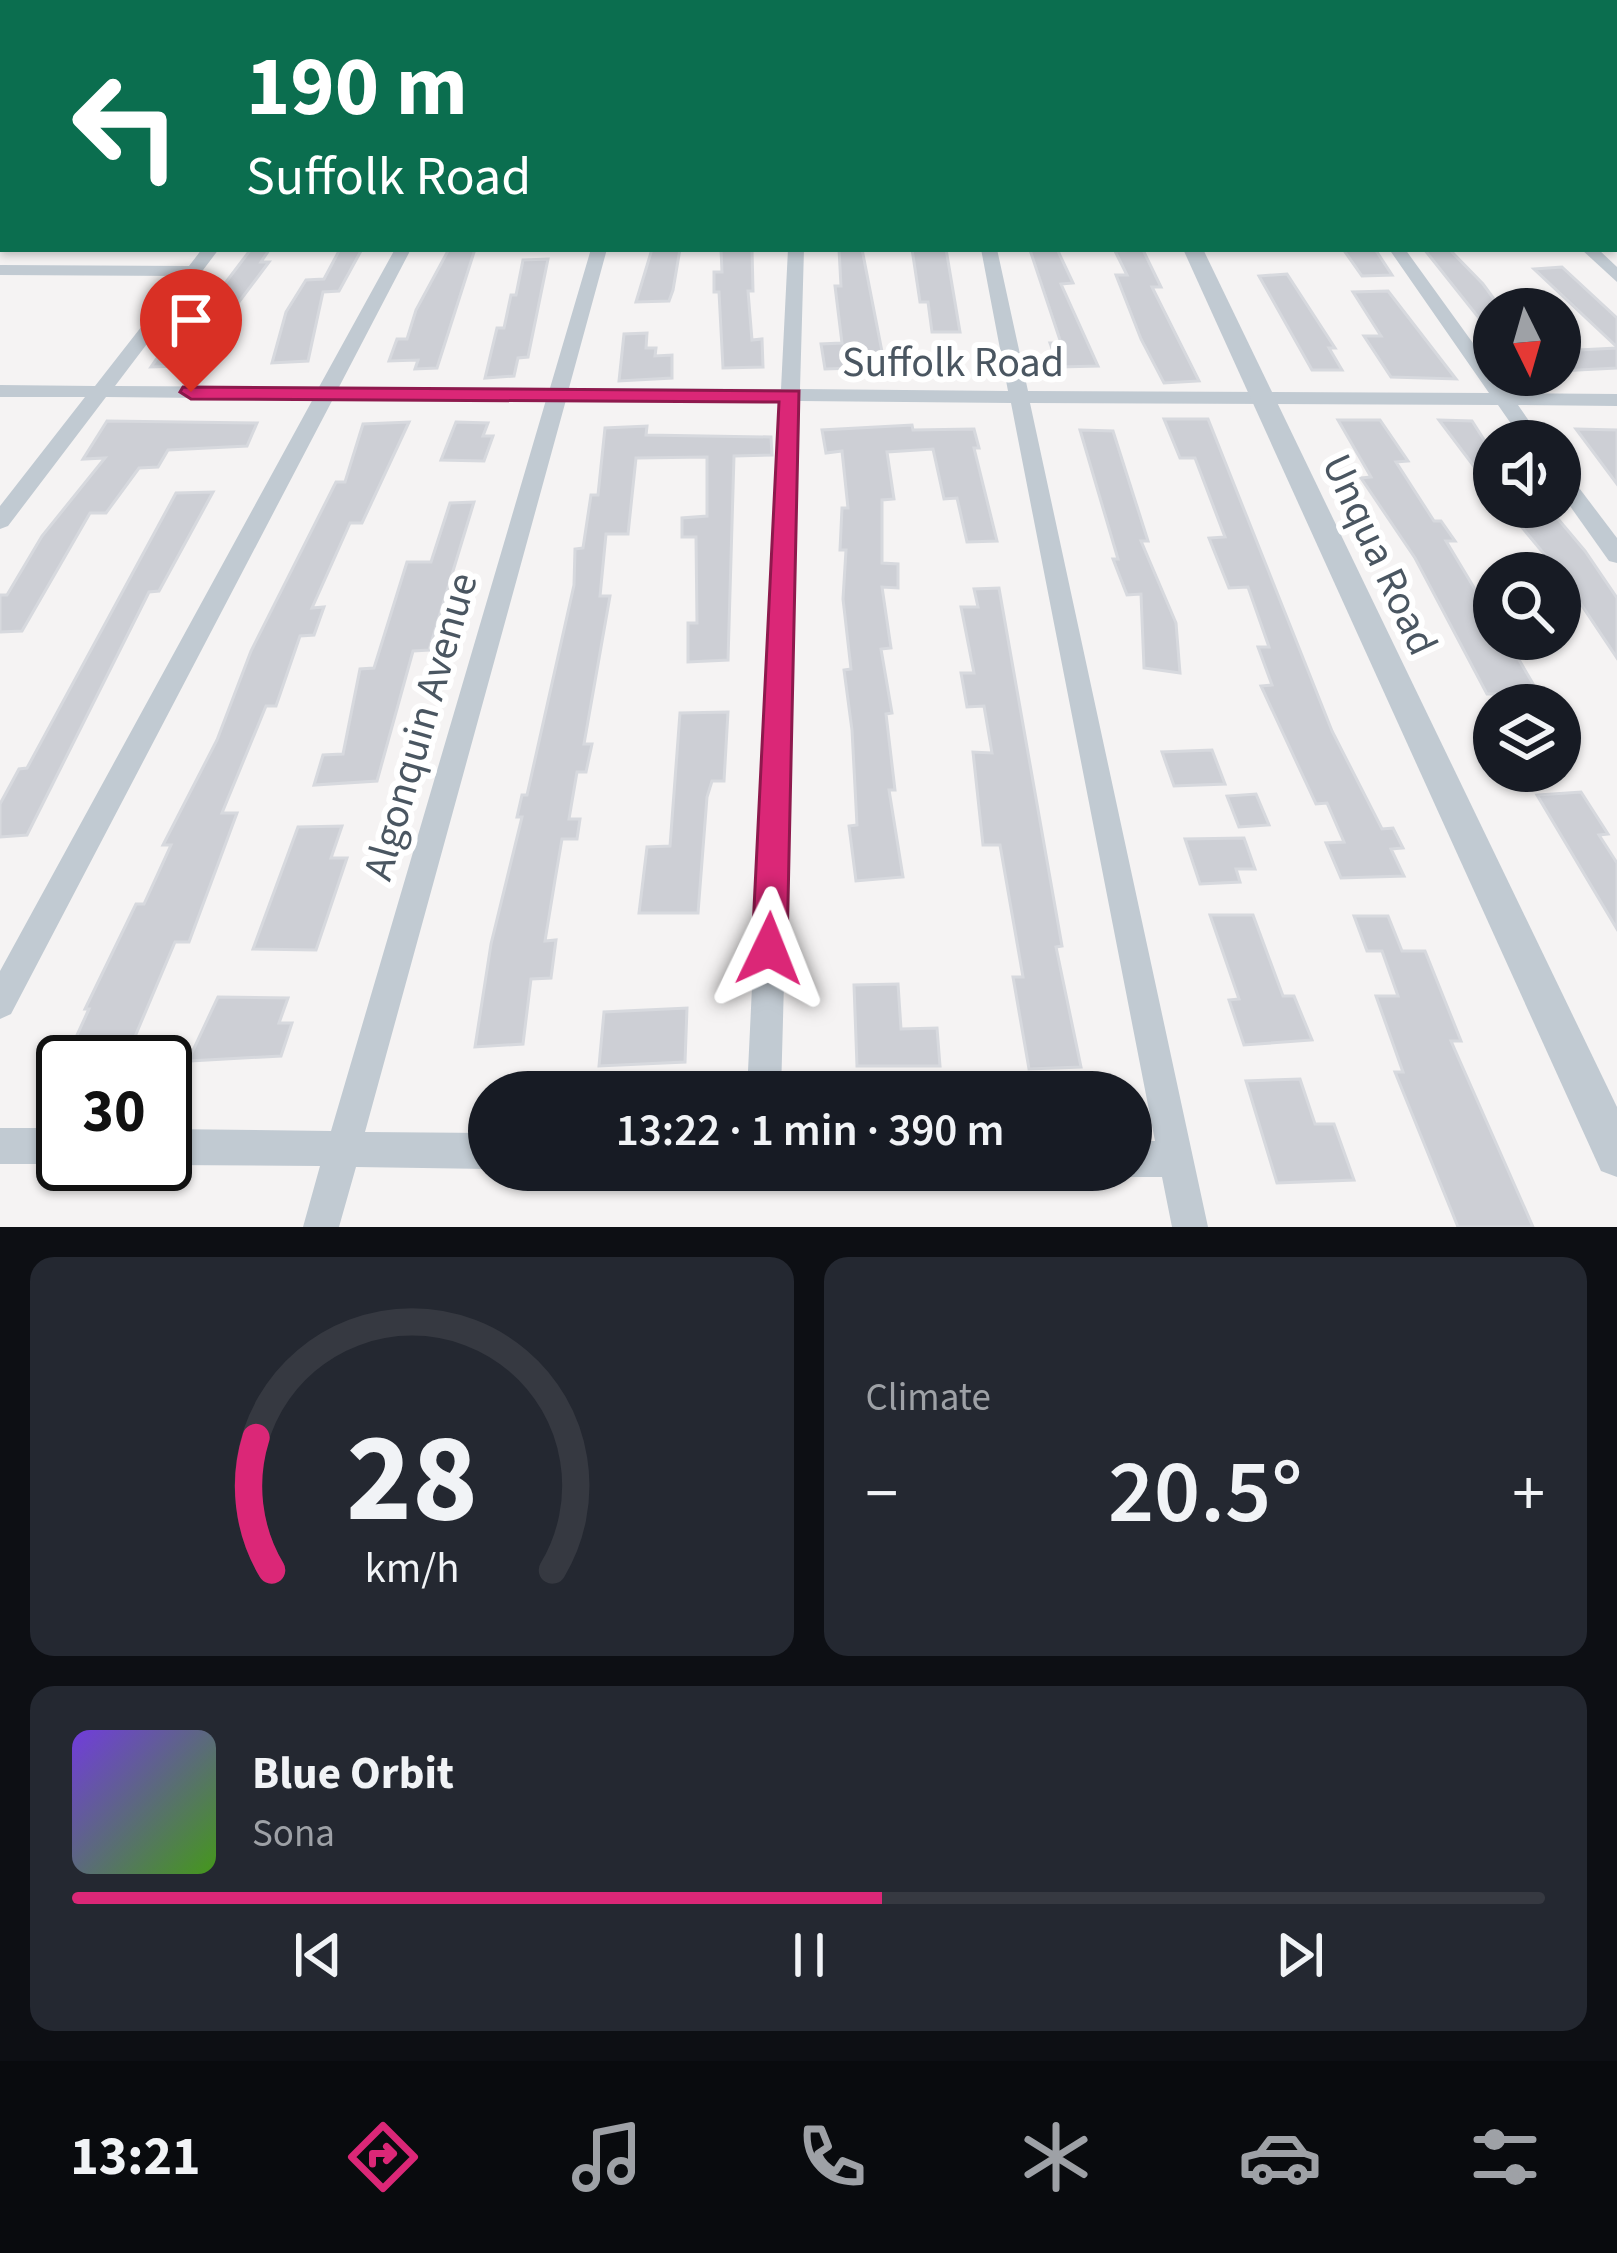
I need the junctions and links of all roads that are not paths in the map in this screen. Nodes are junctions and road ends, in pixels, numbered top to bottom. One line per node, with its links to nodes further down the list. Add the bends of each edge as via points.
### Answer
1 (209, 252): 10 (street)
2 (401, 252): 14 (street)
3 (598, 252): 15 (street, Algonquin Avenue)
4 (796, 252): 16 (street)
5 (990, 252): 17 (street)
6 (1194, 252): 18 (street, Unqua Road)
7 (1399, 252): 19 (street)
8 (1592, 252): 11 (street)
9 (0, 270): 10 (street)
10 (194, 271): 13 (street)
11 (1617, 277)
12 (0, 391): 13 (street, Suffolk Road)
13 (100, 392): 14 (street, Suffolk Road); 23 (street)
14 (326, 393): 15 (street, Suffolk Road); 25 (street)
15 (558, 394): 16 (street, Suffolk Road); 30 (street, Algonquin Avenue)
16 (791, 396): 17 (street, Suffolk Road); 26 (street)
17 (1019, 397): 18 (street, Suffolk Road); 34 (street)
18 (1261, 398): 19 (street, Suffolk Road); 32 (street, Unqua Road)
19 (1505, 400): 20 (street, Suffolk Road); 21 (street)
20 (1617, 400)
21 (1519, 420)
22 (1581, 506): 24 (street)
23 (0, 521)
24 (1617, 555)
25 (0, 1003)
26 (765, 1071)
27 (0, 1146): 28 (street)
28 (36, 1146)
29 (192, 1147): 30 (street)
30 (343, 1149): 31 (street); 35 (street, Algonquin Avenue)
31 (468, 1151)
32 (1617, 1155)
33 (1152, 1159): 34 (street)
34 (1176, 1159): 36 (street)
35 (321, 1227)
36 (1190, 1227)

